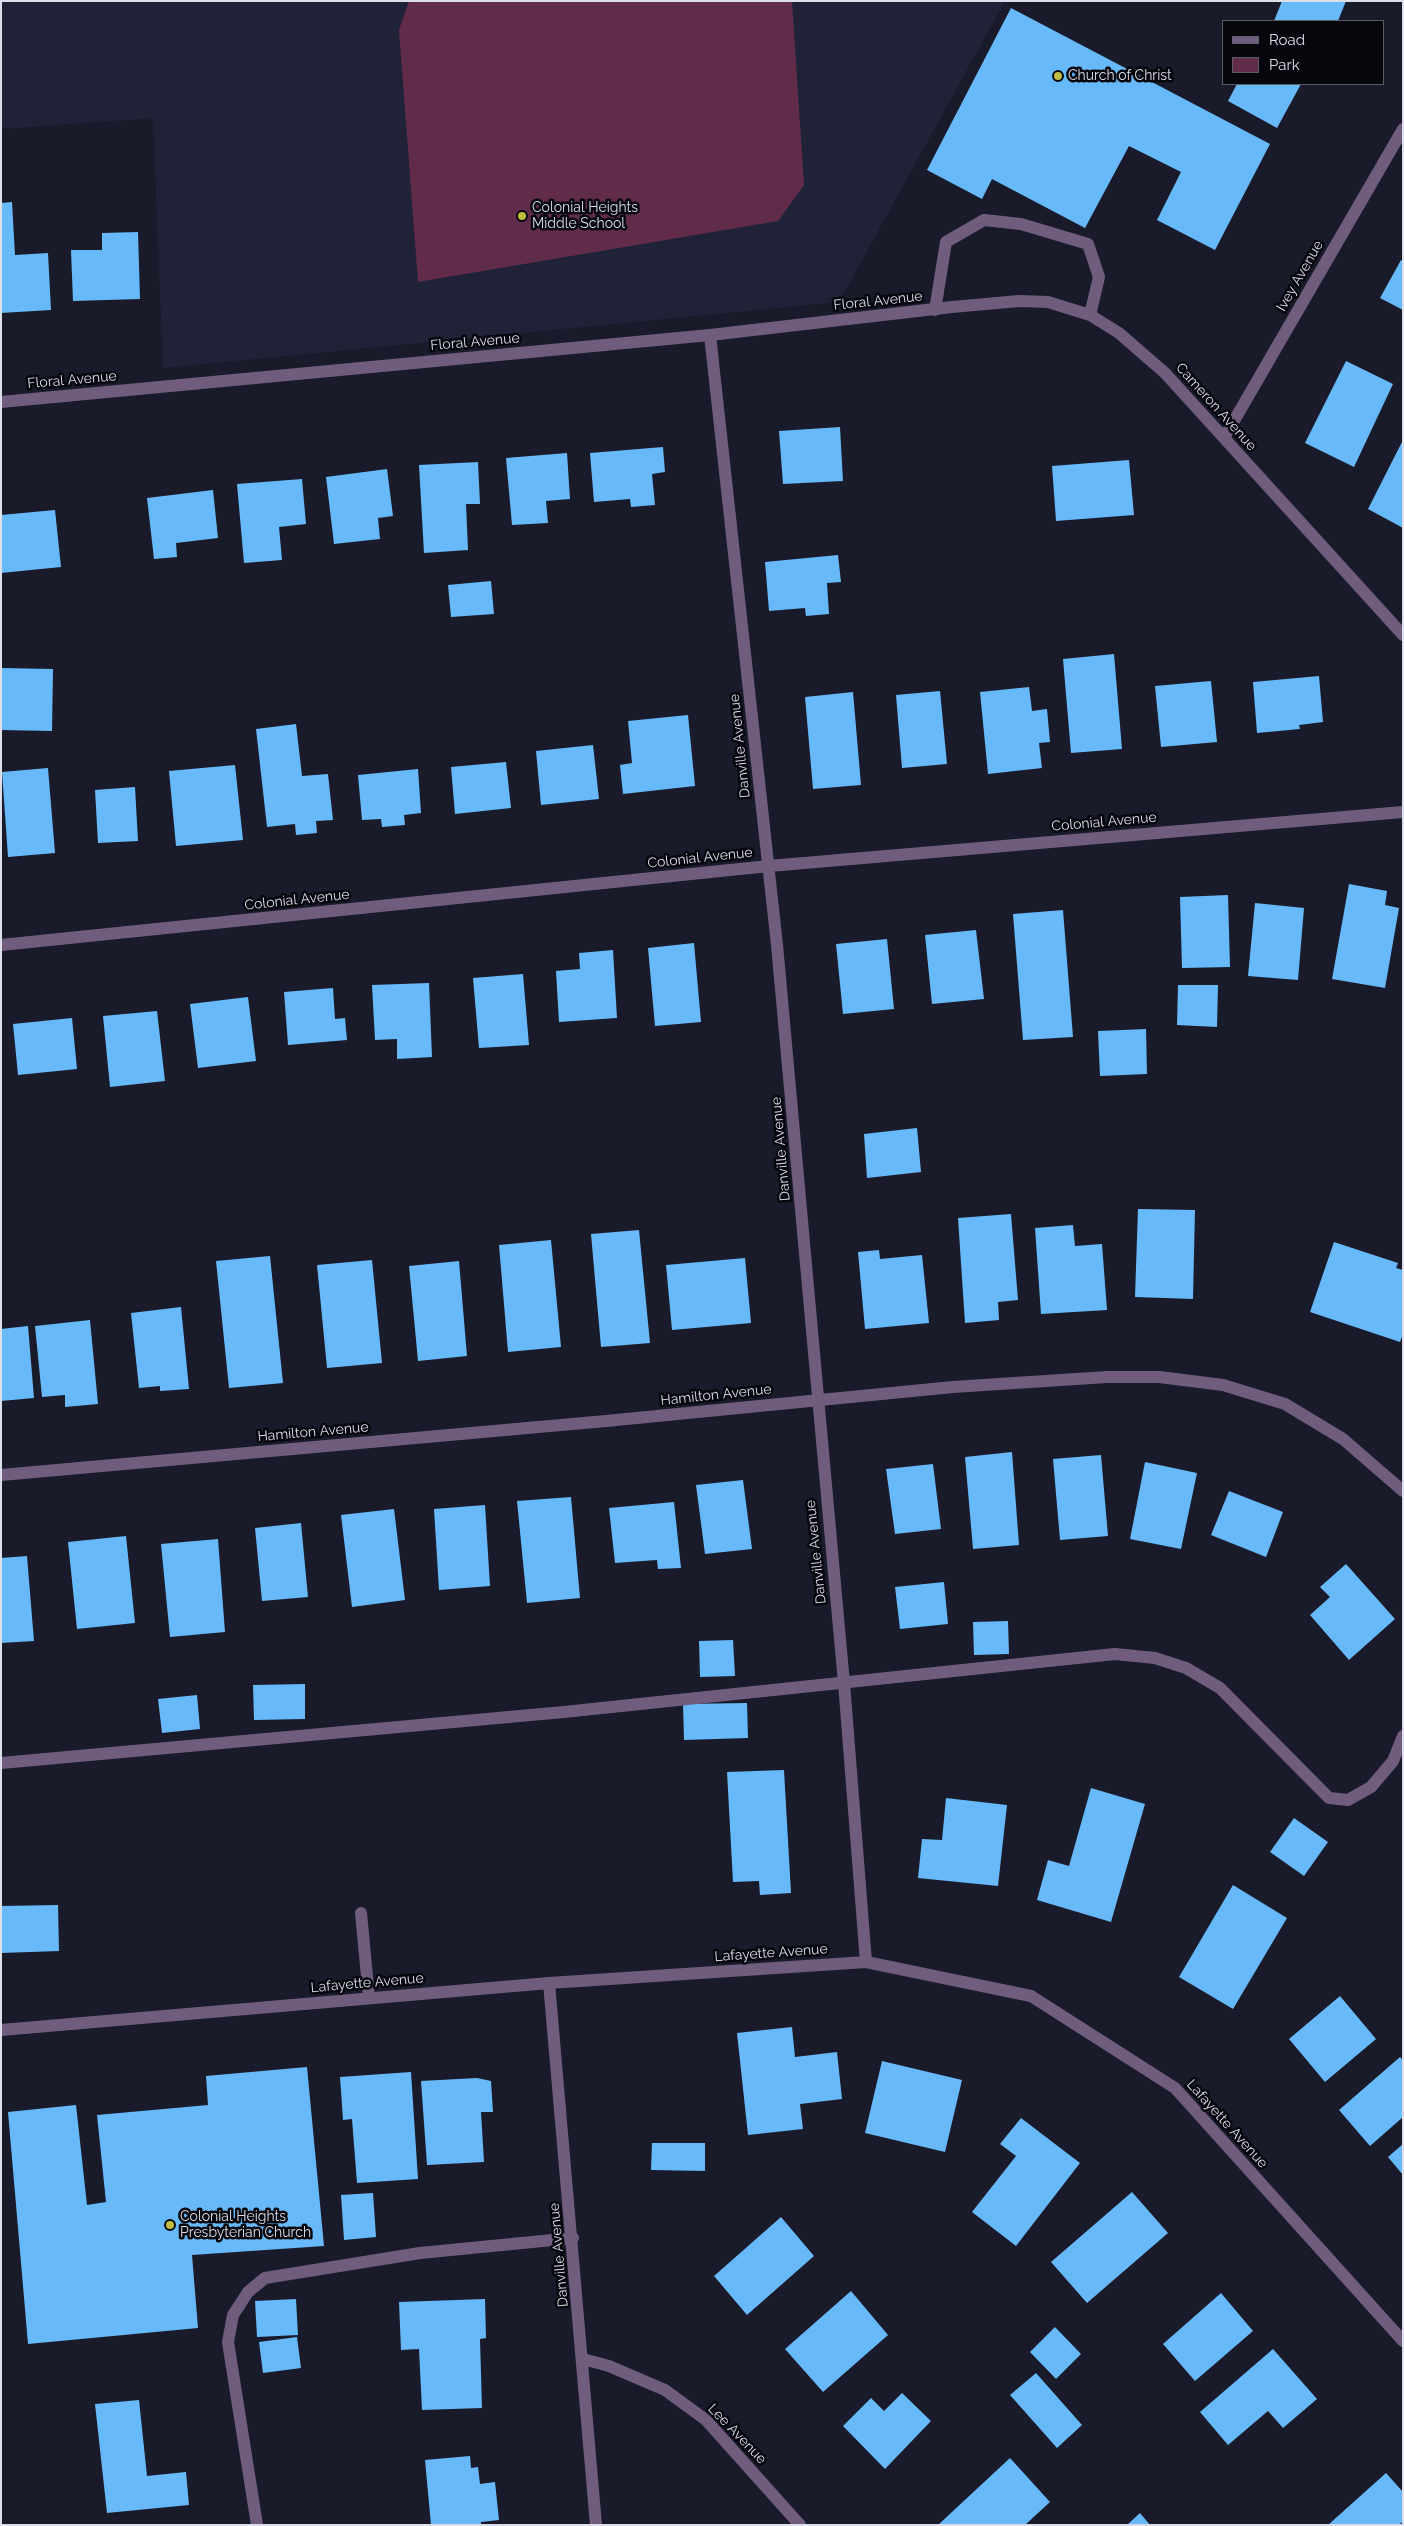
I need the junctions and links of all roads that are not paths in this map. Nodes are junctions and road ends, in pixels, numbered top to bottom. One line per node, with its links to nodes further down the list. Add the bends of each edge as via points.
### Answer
1 (1403, 129): 7 (street, Ivey Avenue)
2 (952, 307): 3 (street, Floral Avenue); 4 (street, Cameron Avenue, via 1048,302)
3 (935, 310): 4 (street, via 946,242 984,220 1022,224 1088,244 1099,277); 5 (street, Floral Avenue)
4 (1090, 315): 7 (street, Cameron Avenue, via 1119,333 1164,373)
5 (710, 335): 6 (street, Floral Avenue); 10 (street, Danville Avenue)
6 (1, 402)
7 (1224, 438): 8 (street, Cameron Avenue)
8 (1403, 636)
9 (1402, 811): 10 (street, Colonial Avenue)
10 (768, 866): 11 (street, Colonial Avenue); 12 (street, Danville Avenue, via 778,944)
11 (1, 945)
12 (818, 1400): 13 (street, Hamilton Avenue); 14 (street, Hamilton Avenue, via 1107,1377 1159,1377 1223,1385 1285,1404 1343,1439); 15 (street, Danville Avenue)
13 (1, 1475)
14 (1403, 1491)
15 (844, 1683): 16 (street, via 1115,1654 1155,1658 1186,1668 1220,1688 1329,1798 1348,1800 1372,1787 1393,1761); 17 (street); 19 (street, Danville Avenue)
16 (1403, 1736)
17 (1, 1764)
18 (361, 1913): 21 (street)
19 (866, 1962): 20 (street, Lafayette Avenue); 24 (street, Lafayette Avenue, via 1031,1996 1175,2088)
20 (549, 1983): 21 (street, Lafayette Avenue); 23 (street, Danville Avenue)
21 (369, 1998): 22 (street, Lafayette Avenue)
22 (1, 2030)
23 (573, 2238): 25 (street, Danville Avenue); 26 (street, via 420,2253 265,2278 248,2292 234,2315 228,2342)
24 (1403, 2340)
25 (583, 2359): 27 (street, Danville Avenue); 28 (street, Lee Avenue, via 609,2366 665,2390 706,2420)
26 (257, 2525)
27 (596, 2525)
28 (800, 2525)

